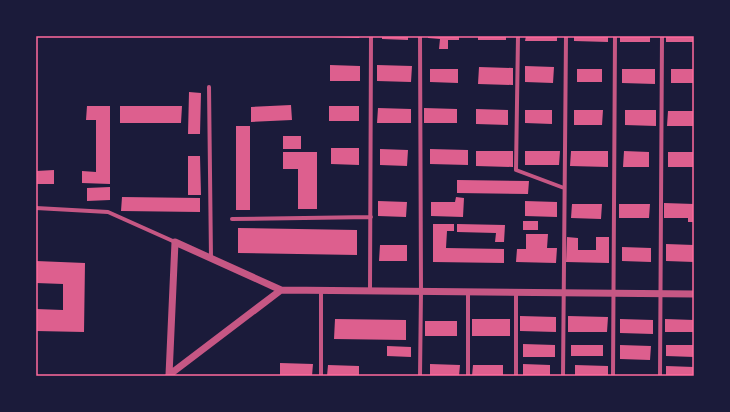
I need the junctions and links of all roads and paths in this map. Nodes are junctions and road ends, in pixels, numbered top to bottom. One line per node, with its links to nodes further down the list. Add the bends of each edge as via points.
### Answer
1 (371, 36): 10 (street)
2 (420, 36): 17 (street)
3 (518, 36): 8 (street, via 516,170)
4 (566, 36): 8 (street)
5 (615, 36): 21 (street)
6 (662, 36): 22 (street)
7 (209, 86): 13 (street)
8 (564, 188): 20 (street)
9 (36, 208): 12 (street, via 108,212)
10 (371, 217): 11 (street); 16 (street)
11 (232, 219)
12 (175, 242): 13 (street); 24 (street)
13 (211, 258): 14 (street)
14 (281, 290): 15 (street); 24 (street)
15 (321, 290): 16 (street); 25 (street)
16 (370, 290): 17 (street)
17 (421, 291): 18 (street); 26 (street)
18 (468, 292): 19 (street); 27 (street)
19 (516, 292): 20 (street); 28 (street)
20 (563, 292): 21 (street); 29 (street)
21 (613, 293): 22 (street); 30 (street)
22 (660, 293): 23 (street); 31 (street)
23 (694, 294)
24 (168, 375)
25 (321, 376)
26 (420, 376)
27 (468, 376)
28 (516, 376)
29 (563, 376)
30 (613, 376)
31 (660, 376)

